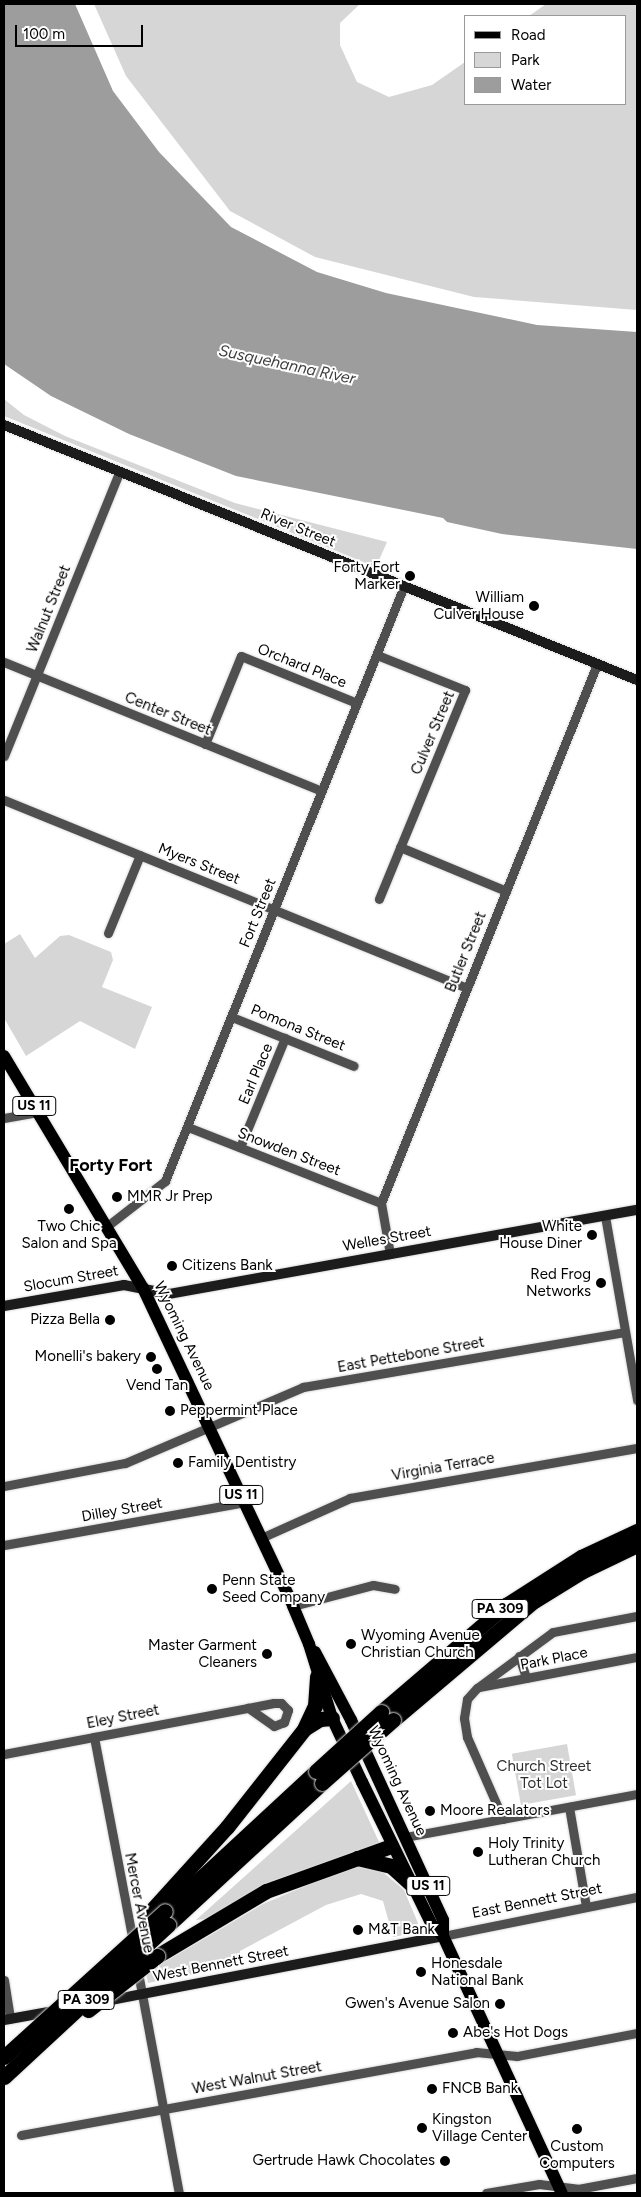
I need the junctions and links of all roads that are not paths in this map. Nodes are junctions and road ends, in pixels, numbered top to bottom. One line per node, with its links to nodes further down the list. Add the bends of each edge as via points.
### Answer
1 (4, 425): 2 (street, River Street)
2 (119, 472): 3 (street, River Street); 7 (street, Walnut Street)
3 (404, 586): 4 (street, Fort Street); 6 (street, River Street)
4 (377, 655): 9 (street, Fort Street); 14 (street, Culver Street, via 466,690)
5 (4, 662): 7 (street, Center Street)
6 (598, 664): 8 (street, River Street); 16 (street, Butler Street)
7 (37, 676): 10 (street, Center Street); 11 (street, Walnut Street)
8 (637, 680)
9 (357, 703): 10 (street, Orchard Place, via 241,656); 12 (street, Fort Street)
10 (205, 744): 12 (street, Center Street)
11 (4, 756)
12 (321, 791): 18 (street, Fort Street)
13 (4, 800): 15 (street, Myers Street)
14 (400, 847): 16 (street); 17 (street, Culver Street)
15 (140, 855): 18 (street, Myers Street); 19 (street)
16 (506, 891): 20 (street, Butler Street)
17 (379, 899)
18 (274, 909): 20 (street, Myers Street); 21 (street, Fort Street)
19 (108, 933)
20 (466, 988): 29 (street, Butler Street)
21 (232, 1017): 22 (street, Pomona Street); 27 (street, Fort Street)
22 (286, 1038): 24 (street, Pomona Street); 28 (street, Earl Place)
23 (4, 1056): 25 (main road, Wyoming Avenue / US 11)
24 (354, 1066)
25 (37, 1112): 26 (street); 32 (main road, Wyoming Avenue / US 11)
26 (4, 1118)
27 (188, 1127): 28 (street, Snowden Street); 32 (street, Fort Street, via 165,1181)
28 (240, 1147): 29 (street, Snowden Street)
29 (381, 1203): 33 (street)
30 (637, 1210): 31 (street, Welles Street)
31 (605, 1216): 33 (street, Welles Street); 36 (street)
32 (106, 1227): 34 (main road, Wyoming Avenue / US 11)
33 (390, 1254): 34 (street, Welles Street, via 169,1294)
34 (143, 1288): 35 (street, Slocum Street, via 124,1284); 38 (main road, Wyoming Avenue / US 11)
35 (4, 1306)
36 (624, 1332): 37 (street); 38 (street, East Pettebone Street, via 303,1387)
37 (637, 1400)
38 (210, 1429): 40 (street, East Pettebone Street, via 125,1463); 41 (main road, Wyoming Avenue / US 11)
39 (637, 1448): 43 (street, Virginia Terrace, via 358,1496)
40 (4, 1486)
41 (245, 1502): 43 (main road, Wyoming Avenue / US 11); 45 (street, Dilley Street)
42 (637, 1531): 56 (highway, PA 309, via 580,1557 506,1605)
43 (261, 1538): 47 (main road, Wyoming Avenue / US 11)
44 (637, 1545): 56 (highway, PA 309, via 583,1571 534,1600)
45 (4, 1546)
46 (395, 1589): 47 (street, via 373,1585)
47 (293, 1606): 49 (main road, Wyoming Avenue / US 11)
48 (637, 1616): 50 (street, via 553,1632)
49 (309, 1644): 52 (main road, Wyoming Avenue / US 11); 58 (main road, Wyoming Avenue / US 11, via 327,1671)
50 (519, 1656): 53 (street); 54 (street)
51 (637, 1658): 53 (street, Park Place)
52 (317, 1676): 57 (main road, Wyoming Avenue / US 11); 59 (highway, via 315,1706)
53 (526, 1678): 54 (street, Park Place)
54 (477, 1688): 64 (street, via 467,1699 464,1718 467,1737)
55 (248, 1708): 60 (street, Eley Street)
56 (387, 1716): 71 (highway, PA 309, bridge)
57 (332, 1718): 58 (main road); 59 (highway, via 315,1721); 66 (main road, Wyoming Avenue / US 11)
58 (351, 1720): 65 (main road, Wyoming Avenue / US 11)
59 (304, 1729): 78 (highway, bridge, via 227,1827 149,1913)
60 (94, 1737): 61 (street, Eley Street); 74 (street, Mercer Avenue)
61 (4, 1754)
62 (637, 1794): 63 (street)
63 (569, 1807): 64 (street); 70 (street)
64 (503, 1819): 65 (street)
65 (405, 1837): 66 (main road); 72 (main road, Wyoming Avenue / US 11, via 444,1920)
66 (391, 1846): 67 (highway); 68 (main road, Wyoming Avenue / US 11)
67 (353, 1858): 68 (highway, via 386,1864); 79 (highway, bridge, via 260,1894 156,1956)
68 (413, 1886): 72 (main road, Wyoming Avenue / US 11, via 432,1925)
69 (637, 1897): 70 (street, East Bennett Street)
70 (586, 1906): 72 (street, East Bennett Street)
71 (167, 1918): 78 (highway, PA 309, bridge); 79 (highway, PA 309, bridge)
72 (443, 1936): 74 (street, West Bennett Street); 77 (main road, Wyoming Avenue / US 11)
73 (4, 1980): 75 (street)
74 (142, 1994): 75 (street, West Bennett Street); 80 (street, Mercer Avenue)
75 (7, 2019)
76 (637, 2033): 77 (street, West Walnut Street, via 517,2056)
77 (498, 2054): 80 (street, West Walnut Street, via 478,2052); 83 (main road, Wyoming Avenue / US 11)
78 (4, 2057)
79 (4, 2077)
80 (163, 2109): 81 (street, West Walnut Street); 84 (street, Mercer Avenue)
81 (21, 2135)
82 (637, 2178): 83 (street)
83 (560, 2190): 85 (street, via 539,2184)
84 (179, 2193)
85 (486, 2193)

